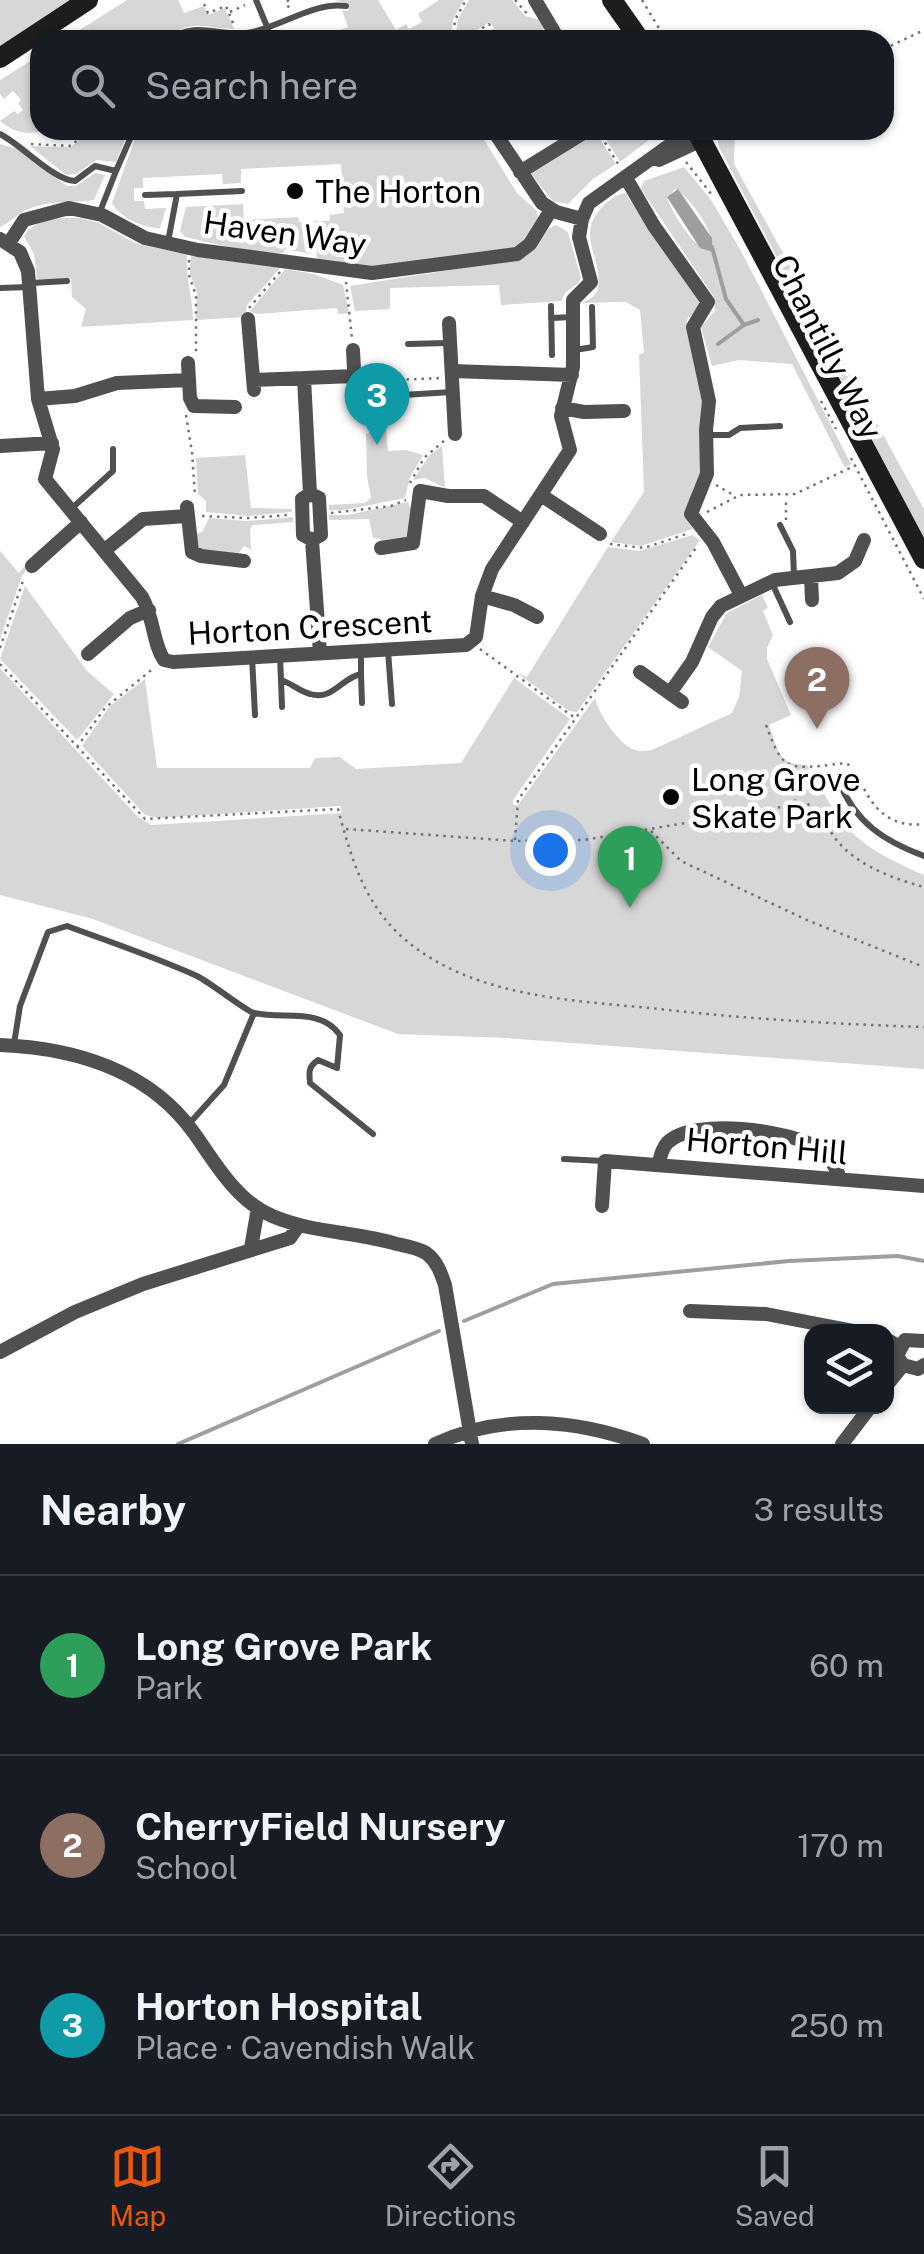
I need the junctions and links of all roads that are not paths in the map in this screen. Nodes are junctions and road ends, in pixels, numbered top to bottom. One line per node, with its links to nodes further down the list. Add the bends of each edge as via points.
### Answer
1 (88, 0): 8 (street)
2 (256, 0): 7 (lane)
3 (534, 0): 10 (street)
4 (612, 0): 11 (street)
5 (620, 0): 12 (street)
6 (346, 6): 7 (lane, via 326,5)
7 (268, 29): 9 (lane)
8 (42, 30)
9 (262, 30)
10 (552, 30)
11 (634, 30)
12 (636, 30)
13 (30, 38): 14 (street)
14 (0, 58)
15 (0, 134): 23 (lane, via 68,181 95,166)
16 (130, 140): 23 (lane)
17 (499, 140): 24 (street)
18 (572, 140): 24 (street)
19 (685, 140): 22 (street)
20 (690, 140): 22 (street)
21 (700, 140): 75 (street, Chantilly Way)
22 (645, 166): 25 (street)
23 (116, 172): 30 (lane)
24 (520, 172): 29 (street)
25 (626, 178): 31 (street, via 593,199); 60 (street, via 708,302 693,327 708,390)
26 (242, 191): 27 (lane)
27 (177, 194): 28 (lane); 33 (lane)
28 (144, 195)
29 (551, 210): 31 (street); 33 (street, Haven Way, via 530,244 513,255 386,273)
30 (99, 214): 32 (street, Haven Way, via 69,208 36,215); 33 (street, Haven Way)
31 (582, 219): 39 (street, Horton Crescent, via 580,245 590,282 574,298)
32 (4, 241): 35 (street, Horton Crescent, via 24,257)
33 (168, 243)
34 (67, 282): 35 (lane)
35 (30, 285): 36 (lane); 54 (street, Horton Crescent)
36 (0, 288)
37 (551, 306): 41 (lane)
38 (592, 308): 46 (lane, via 594,348)
39 (573, 317): 41 (lane); 46 (street, Horton Crescent)
40 (248, 318): 50 (street, via 254,385)
41 (551, 318): 47 (lane)
42 (449, 323): 43 (street)
43 (450, 342): 44 (lane); 52 (street)
44 (408, 344)
45 (352, 350): 50 (street, via 354,382)
46 (574, 350): 49 (street, Horton Crescent)
47 (552, 355)
48 (188, 363): 51 (street)
49 (572, 375): 52 (street); 56 (street, Horton Crescent)
50 (304, 378): 64 (street)
51 (188, 380): 54 (street, via 117,382); 55 (street, via 190,400 199,408)
52 (452, 380): 53 (lane); 59 (street)
53 (386, 396)
54 (38, 399): 61 (street, Horton Crescent)
55 (235, 407)
56 (562, 408): 57 (street); 65 (street, Horton Crescent, via 571,448)
57 (624, 411)
58 (780, 426): 60 (lane)
59 (455, 434)
60 (706, 435): 81 (street, via 706,480 692,509)
61 (52, 443): 62 (street); 66 (street, Horton Crescent, via 45,479)
62 (0, 446)
63 (113, 449): 66 (lane, via 113,471)
64 (310, 494): 71 (street, via 302,499 302,514 303,535); 71 (street, via 319,498 321,534)
65 (541, 495): 68 (street, Horton Crescent); 70 (street)
66 (70, 510): 67 (street, Horton Crescent)
67 (81, 522): 74 (street, Horton Crescent); 77 (street)
68 (523, 522): 73 (street, via 484,496 415,489 413,543); 82 (street, Horton Crescent)
69 (780, 525): 78 (lane, via 793,552)
70 (600, 534)
71 (312, 540): 89 (street)
72 (864, 540): 79 (street, via 847,568)
73 (381, 548)
74 (105, 550): 76 (street, via 146,518 187,511 192,552); 84 (street, Horton Crescent)
75 (924, 559)
76 (244, 560)
77 (32, 566)
78 (794, 577): 79 (street); 80 (street)
79 (811, 577): 83 (street)
80 (771, 582): 81 (street); 86 (lane)
81 (741, 595): 93 (street, via 714,613 676,698)
82 (482, 596): 85 (street); 87 (street, Horton Crescent, via 472,643)
83 (812, 600)
84 (149, 610): 90 (street); 92 (street, Horton Crescent, via 164,660)
85 (537, 617)
86 (790, 622)
87 (388, 650): 88 (street, Horton Crescent); 97 (lane)
88 (360, 651): 89 (street, Horton Crescent); 94 (lane)
89 (320, 653): 91 (street, Horton Crescent)
90 (88, 654)
91 (280, 656): 92 (street, Horton Crescent); 95 (lane)
92 (252, 657): 99 (lane)
93 (640, 672)
94 (361, 674): 95 (lane, via 319,695); 96 (lane)
95 (280, 680): 98 (lane)
96 (362, 703)
97 (392, 704)
98 (282, 707)
99 (254, 715)
100 (856, 775): 101 (lane, via 833,784 852,810 893,843)
101 (924, 856)
102 (254, 1013): 103 (lane, via 199,977 58,926 48,932); 104 (lane, via 224,1085); 105 (lane, via 318,1018 334,1026 340,1035 337,1068 318,1060 310,1083)
103 (7, 1045): 104 (street, via 80,1057 130,1076)
104 (188, 1124): 112 (street)
105 (373, 1134)
106 (564, 1159): 107 (lane)
107 (606, 1161): 108 (street, Horton Hill); 111 (street)
108 (659, 1164): 109 (street, Horton Hill); 109 (street, via 667,1143 680,1135 766,1132 816,1146)
109 (840, 1179): 110 (street, Horton Hill)
110 (924, 1186)
111 (602, 1206)
112 (258, 1208): 113 (street); 114 (street)
113 (299, 1225): 114 (street, via 290,1238); 125 (street, via 392,1242 424,1252 438,1265)
114 (252, 1248): 120 (street, via 75,1312)
115 (690, 1311): 116 (street)
116 (818, 1324)
117 (924, 1340): 118 (street)
118 (894, 1343)
119 (894, 1346): 121 (street)
120 (0, 1352)
121 (904, 1365): 122 (street); 123 (street)
122 (924, 1366)
123 (894, 1377)
124 (864, 1414): 128 (street)
125 (471, 1438): 126 (street); 127 (street, via 514,1423 563,1424)
126 (435, 1444)
127 (643, 1444)
128 (842, 1444)

